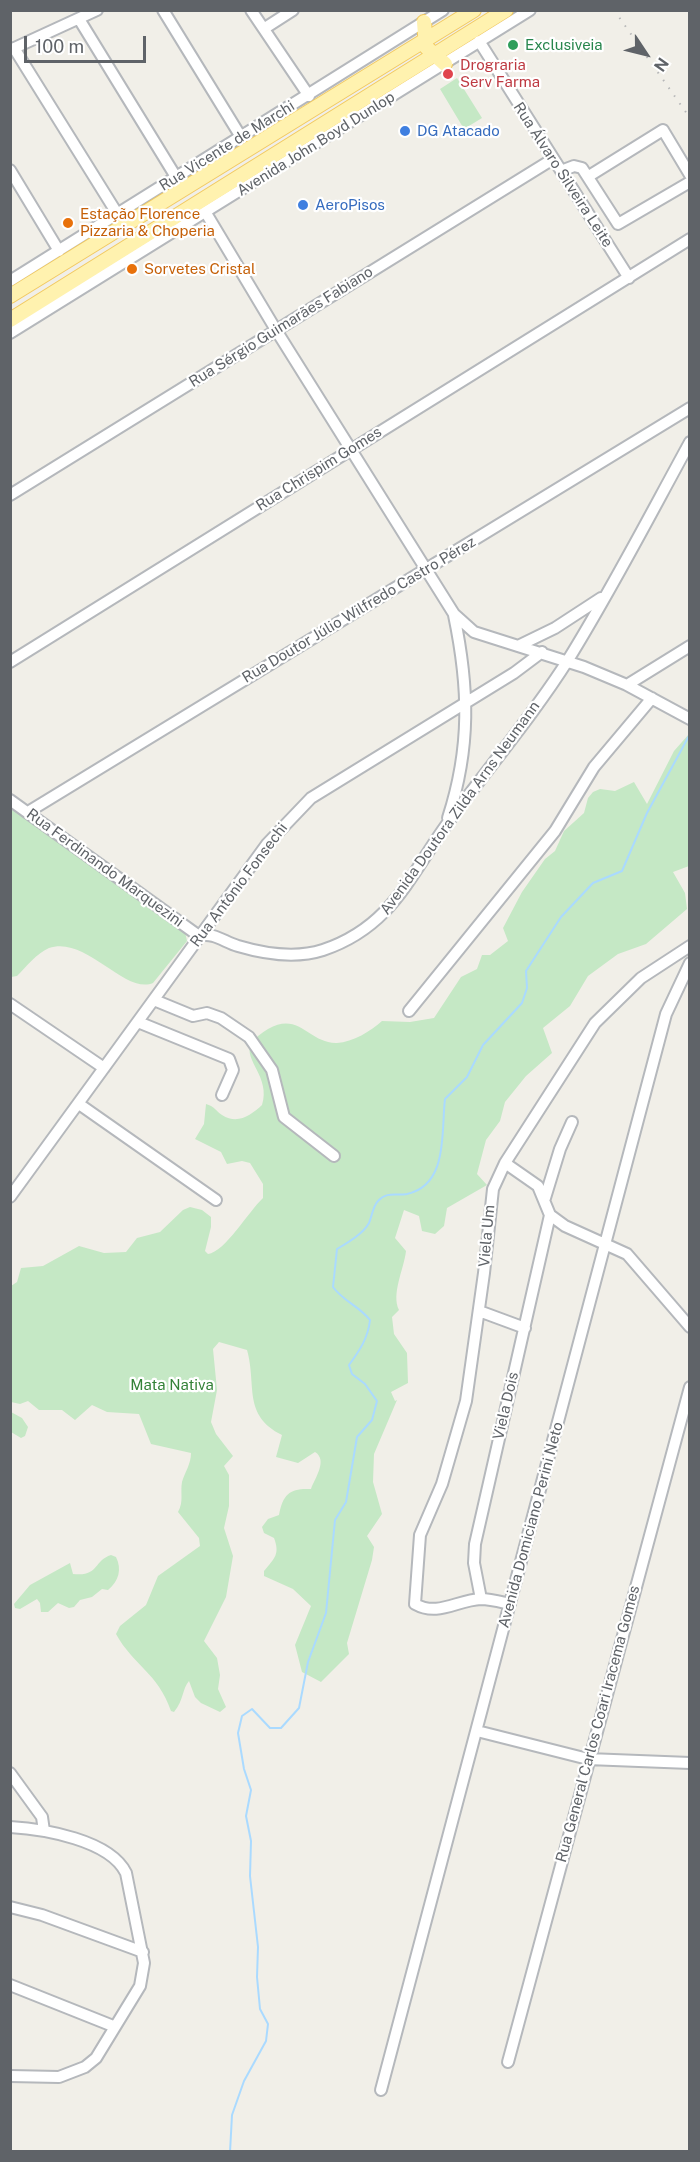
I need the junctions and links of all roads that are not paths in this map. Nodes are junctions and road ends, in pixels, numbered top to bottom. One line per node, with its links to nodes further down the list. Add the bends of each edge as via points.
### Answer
1 (97, 10): 9 (street)
2 (163, 10): 17 (street)
3 (251, 10): 11 (street)
4 (293, 10): 11 (street)
5 (443, 10): 10 (street, Rua Vicente de Marchi)
6 (474, 10): 13 (main road, Avenida John Boyd Dunlop)
7 (506, 10): 15 (main road, Avenida John Boyd Dunlop)
8 (530, 10): 12 (street, Avenida John Boyd Dunlop)
9 (79, 20): 14 (street); 23 (street)
10 (424, 22): 13 (main road); 16 (street, Rua Vicente de Marchi)
11 (265, 28): 16 (street)
12 (479, 41): 15 (street, Avenida John Boyd Dunlop); 18 (street, Rua Álvaro Silveira Leite)
13 (424, 42): 15 (main road); 31 (main road, Avenida John Boyd Dunlop)
14 (12, 49): 26 (street)
15 (439, 60): 25 (street, Avenida John Boyd Dunlop); 32 (main road, Avenida John Boyd Dunlop)
16 (309, 96): 17 (street, Rua Vicente de Marchi)
17 (240, 137): 23 (street, Rua Vicente de Marchi)
18 (553, 159): 20 (street, Rua Álvaro Silveira Leite); 33 (street, Rua Sérgio Guimarães Fabiano)
19 (10, 170): 28 (street)
20 (561, 171): 22 (street, via 579,166); 29 (street, Rua Álvaro Silveira Leite)
21 (690, 175): 22 (street, via 663,130)
22 (589, 176): 24 (street, via 618,224)
23 (176, 177): 26 (street, Rua Vicente de Marchi)
24 (690, 182)
25 (206, 213): 33 (street); 34 (street, Avenida John Boyd Dunlop)
26 (118, 215): 28 (street, Rua Vicente de Marchi)
27 (690, 239): 29 (street)
28 (59, 251): 30 (street, Rua Vicente de Marchi)
29 (629, 278): 37 (street, Rua Chrispim Gomes)
30 (10, 281)
31 (10, 296)
32 (10, 320)
33 (276, 330): 37 (street); 38 (street, Rua Sérgio Guimarães Fabiano)
34 (10, 333)
35 (687, 412): 39 (street, Rua Doutor Júlio Wilfredo Castro Pérez)
36 (690, 442): 40 (street, Avenida Doutora Zilda Arns Neumann)
37 (351, 449): 39 (street); 46 (street, Rua Chrispim Gomes)
38 (10, 495)
39 (426, 568): 41 (street); 52 (street, Rua Doutor Júlio Wilfredo Castro Pérez)
40 (604, 596): 42 (street, Avenida Doutora Zilda Arns Neumann, via 555,628); 45 (street, Avenida Doutora Zilda Arns Neumann)
41 (454, 614): 42 (street, via 474,632); 49 (street, via 465,673)
42 (518, 646): 44 (street)
43 (690, 646): 47 (street)
44 (542, 652): 45 (street); 49 (street, Rua Antônio Fonsechi, via 514,674)
45 (567, 661): 47 (street); 53 (street, Avenida Doutora Zilda Arns Neumann)
46 (10, 662)
47 (627, 686): 48 (street)
48 (651, 698): 50 (street); 59 (street, via 594,767 555,831)
49 (465, 702): 53 (street, via 460,777); 54 (street, Rua Antônio Fonsechi, via 311,798 267,844)
50 (688, 718)
51 (10, 800): 52 (street, Rua Ferdinando Marquezini)
52 (28, 812): 54 (street, Rua Ferdinando Marquezini)
53 (446, 826): 54 (street, Avenida Doutora Zilda Arns Neumann, via 396,900 354,936 322,950 274,954 208,934)
54 (200, 936): 57 (street, Rua Antônio Fonsechi)
55 (690, 946): 66 (street, Viela Um, via 641,978 607,1009)
56 (690, 963): 71 (street, Avenida Domiciano Perini Neto, via 666,1014)
57 (154, 1000): 60 (street, Rua Antônio Fonsechi); 65 (street, via 193,1016 207,1013 221,1018 249,1037 272,1070 284,1117)
58 (10, 1004): 61 (street)
59 (409, 1011)
60 (138, 1022): 61 (street, Rua Antônio Fonsechi); 62 (street, via 229,1059 233,1070)
61 (104, 1068): 63 (street, Rua Antônio Fonsechi)
62 (222, 1095)
63 (80, 1104): 67 (street, Rua Antônio Fonsechi); 69 (street)
64 (572, 1122): 68 (street)
65 (334, 1156)
66 (505, 1162): 68 (street, via 530,1179); 72 (street, Viela Um, via 489,1208)
67 (10, 1197)
68 (545, 1198): 70 (street)
69 (216, 1200)
70 (550, 1215): 71 (street, via 577,1232); 74 (street, Viela Dois)
71 (605, 1242): 73 (street, via 627,1254); 77 (street, Avenida Domiciano Perini Neto)
72 (479, 1311): 74 (street); 76 (street, Viela Um, via 466,1401 455,1444 420,1535 415,1604 424,1609 442,1609)
73 (690, 1327)
74 (525, 1328): 76 (street, Viela Dois, via 475,1544 474,1563)
75 (690, 1387): 79 (street, Rua General Carlos Coari Iracema Gomes)
76 (481, 1599): 77 (street)
77 (510, 1604): 78 (street, Avenida Domiciano Perini Neto)
78 (477, 1731): 79 (street); 90 (street, Avenida Domiciano Perini Neto)
79 (588, 1759): 80 (street); 88 (street, Rua General Carlos Coari Iracema Gomes)
80 (690, 1763)
81 (10, 1773): 83 (street, via 42,1817)
82 (10, 1827): 83 (street)
83 (44, 1831): 85 (street, via 92,1844 117,1860 126,1874)
84 (10, 1907): 85 (street)
85 (143, 1952): 87 (street, via 140,1986)
86 (10, 1985): 87 (street)
87 (113, 2026): 89 (street, via 96,2058 79,2071 51,2078)
88 (507, 2062)
89 (10, 2076)
90 (381, 2090)

